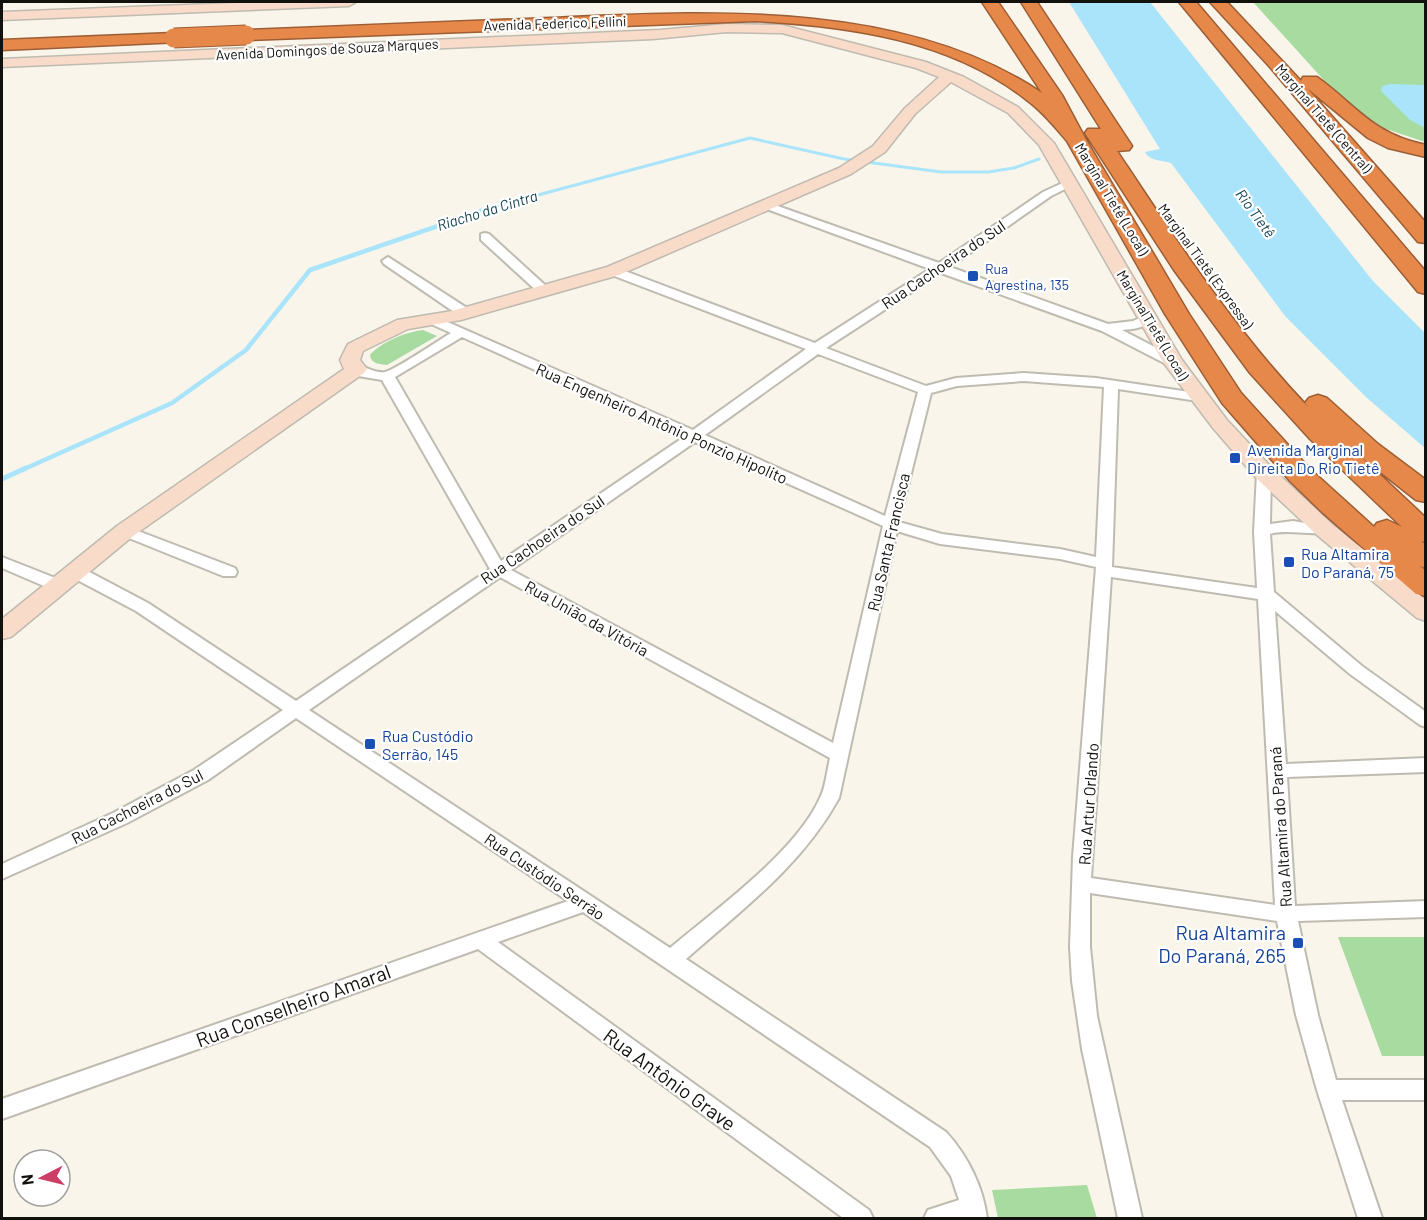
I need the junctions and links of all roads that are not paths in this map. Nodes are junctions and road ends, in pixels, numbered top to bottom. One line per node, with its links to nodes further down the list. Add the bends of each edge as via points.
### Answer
1 (349, 2): 10 (main road)
2 (990, 2): 27 (highway, Marginal Tietê (Local), via 1053,94)
3 (1011, 2): 22 (highway)
4 (1029, 2): 32 (highway, Marginal Tietê (Expressa))
5 (1187, 2): 23 (highway)
6 (1204, 2): 23 (highway, via 1248,64)
7 (1218, 2): 20 (highway, Marginal Tietê (Central))
8 (1231, 2): 20 (highway, via 1274,51)
9 (1241, 2): 25 (highway)
10 (243, 6): 11 (main road); 18 (main road)
11 (212, 8): 12 (main road); 19 (main road)
12 (2, 16)
13 (787, 30): 14 (highway); 15 (main road, Avenida Domingos de Souza Marques, via 727,28); 16 (main road, Avenida Domingos de Souza Marques); 26 (highway, via 851,35 916,47)
14 (721, 34): 15 (main road, Avenida Domingos de Souza Marques); 16 (main road, Avenida Domingos de Souza Marques)
15 (653, 35): 18 (main road, Avenida Domingos de Souza Marques)
16 (840, 44): 24 (main road, Avenida Domingos de Souza Marques)
17 (2, 45): 26 (highway, Avenida Federico Fellini, bridge, via 716,16 787,18 867,28 933,45 982,65)
18 (229, 53): 19 (main road, Avenida Domingos de Souza Marques)
19 (197, 55): 21 (main road, Avenida Domingos de Souza Marques)
20 (1275, 62): 36 (highway, Marginal Tietê (Central))
21 (2, 63)
22 (1050, 65): 30 (highway, via 1057,86 1093,149); 37 (highway)
23 (1248, 74): 41 (highway)
24 (949, 76): 29 (main road, Avenida Domingos de Souza Marques, via 1014,110 1046,143); 33 (main road, via 910,111 879,149 845,171)
25 (1310, 81): 28 (highway, via 1374,134); 34 (highway)
26 (1030, 93): 27 (highway, Avenida Federico Fellini)
27 (1075, 138): 30 (highway, Marginal Tietê (Local))
28 (1425, 151)
29 (1059, 165): 31 (main road, MarginalTietê (Local))
30 (1093, 166): 55 (highway, Marginal Tietê (Local), via 1177,314)
31 (1069, 183): 39 (street, Rua Cachoeira do Sul); 44 (main road, MarginalTietê (Local))
32 (1158, 201): 37 (highway, via 1158,218); 58 (highway, Marginal Tietê (Expressa), via 1238,315 1286,370 1334,419)
33 (768, 206): 39 (street); 40 (main road)
34 (1425, 210)
35 (486, 237): 42 (street)
36 (1425, 237)
37 (1167, 239): 63 (highway, via 1208,301 1286,399)
38 (388, 261): 43 (street)
39 (940, 268): 46 (street); 48 (street, Rua Cachoeira do Sul)
40 (612, 271): 42 (main road); 48 (street)
41 (1425, 287)
42 (543, 290): 43 (main road)
43 (465, 313): 45 (main road)
44 (1147, 319): 46 (street, via 1136,325); 49 (main road, MarginalTietê (Local))
45 (434, 320): 47 (street, Rua Engenheiro Antônio Ponzio Hipolito); 50 (main road, via 404,324 355,348 350,360)
46 (1107, 328): 49 (street)
47 (460, 333): 51 (street); 56 (street, Rua Engenheiro Antônio Ponzio Hipolito)
48 (817, 348): 53 (street); 56 (street, Rua Cachoeira do Sul)
49 (1173, 362): 54 (main road, MarginalTietê (Local))
50 (357, 369): 51 (street); 61 (main road)
51 (387, 376): 67 (street)
52 (1111, 385): 53 (street, via 1019,377 963,380); 54 (street); 66 (street, Rua Artur Orlando)
53 (925, 390): 59 (street, Rua Santa Francisca)
54 (1198, 397): 57 (main road, MarginalTietê (Local))
55 (1231, 398): 64 (highway, via 1305,466); 70 (highway, via 1316,491)
56 (693, 437): 59 (street, Rua Engenheiro Antônio Ponzio Hipolito); 67 (street, Rua Cachoeira do Sul)
57 (1264, 473): 60 (main road, MarginalTietê (Local)); 62 (street, Rua Altamira do Paraná)
58 (1425, 494)
59 (891, 524): 66 (street, Rua Engenheiro Antônio Ponzio Hipolito, via 940,539 1060,554); 76 (street, Rua Santa Francisca)
60 (1324, 530): 62 (street, via 1287,526); 72 (main road, MarginalTietê (Local))
61 (125, 531): 68 (street); 69 (main road)
62 (1262, 532): 71 (street, Rua Altamira do Paraná)
63 (1425, 534)
64 (1425, 559)
65 (2, 562): 69 (street, Rua Custódio Serrão)
66 (1105, 568): 71 (street, Rua Engenheiro Antônio Ponzio Hipolito); 80 (street, Rua Artur Orlando)
67 (498, 569): 74 (street, Rua Cachoeira do Sul); 76 (street, Rua União da Vitória)
68 (229, 572)
69 (66, 578): 73 (main road); 74 (street, Rua Custódio Serrão, via 142,607)
70 (1425, 587)
71 (1267, 595): 75 (street, via 1356,670); 78 (street, Rua Altamira do Paraná)
72 (1425, 613)
73 (2, 631)
74 (295, 709): 79 (street, Rua Cachoeira do Sul, via 201,775 120,818); 81 (street, Rua Custódio Serrão)
75 (1425, 721)
76 (840, 755): 85 (street, Rua Santa Francisca, via 830,798 804,838)
77 (1425, 765): 78 (street)
78 (1276, 771): 83 (street, Rua Altamira do Paraná)
79 (2, 872)
80 (1082, 884): 83 (street); 92 (street, Rua Artur Orlando, via 1080,947 1086,1014)
81 (585, 903): 84 (street, Rua Conselheiro Amaral); 85 (street, Rua Custódio Serrão)
82 (1425, 909): 83 (street)
83 (1286, 914): 86 (street, Rua Altamira do Paraná, via 1307,1015)
84 (479, 939): 88 (street, Rua Conselheiro Amaral); 90 (street, Rua Antônio Grave)
85 (671, 959): 89 (street, Rua Custódio Serrão, via 939,1139 964,1179)
86 (1328, 1090): 87 (street); 93 (street, Rua Altamira do Paraná)
87 (1425, 1090)
88 (2, 1109)
89 (974, 1212): 91 (street)
90 (861, 1218)
91 (936, 1218)
92 (1130, 1218)
93 (1370, 1218)

